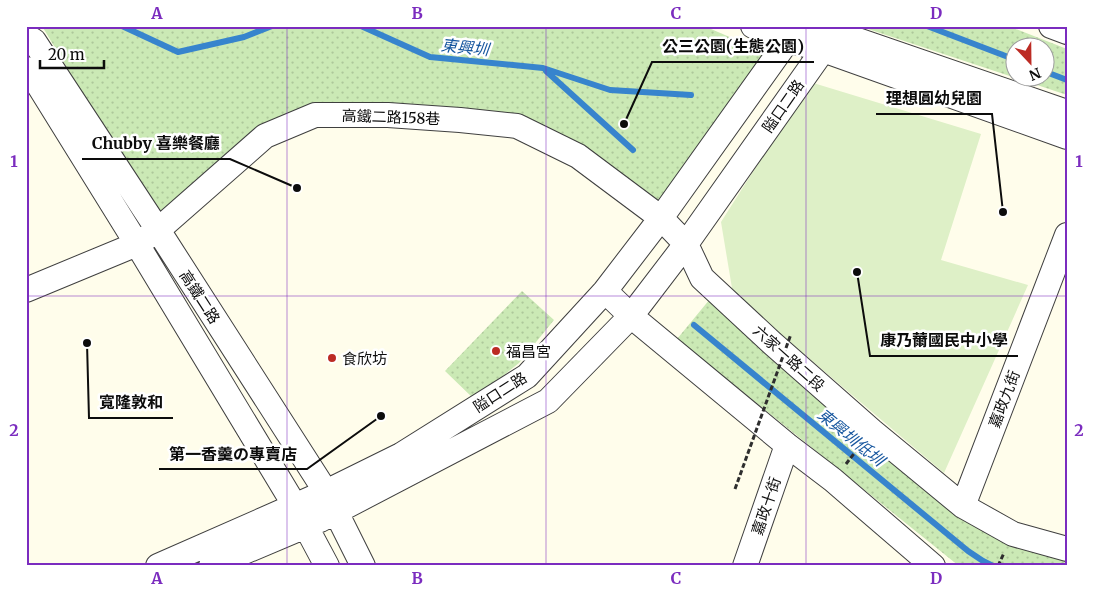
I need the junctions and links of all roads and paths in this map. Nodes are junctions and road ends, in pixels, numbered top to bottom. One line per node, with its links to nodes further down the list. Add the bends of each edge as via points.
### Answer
1 (753, 26): 4 (street)
2 (1052, 26): 3 (street)
3 (1067, 32)
4 (793, 33): 5 (street); 10 (street, 隘口二路)
5 (824, 33): 8 (street); 9 (street); 14 (street, 隘口二路)
6 (26, 36): 11 (street, 高鐵二路, via 34,41)
7 (26, 69): 13 (street, 高鐵二路)
8 (1067, 112)
9 (1067, 137)
10 (661, 218): 11 (street, 高鐵二路158巷, via 578,156 517,126 388,115 315,115 265,136); 14 (street, 六家一路二段); 16 (street, 隘口二路)
11 (158, 230): 13 (street, 高鐵二路158巷); 23 (street, 高鐵二路)
12 (1067, 235): 25 (street, 嘉政九街)
13 (137, 244): 15 (street, 高鐵二路158巷); 24 (street, 高鐵二路)
14 (686, 244): 17 (street, 隘口二路); 19 (street, 六家一路二段, via 702,278)
15 (26, 290)
16 (605, 291): 17 (street); 23 (street, 隘口二路, via 527,376 401,454)
17 (631, 316): 20 (street); 23 (street, 隘口二路, via 548,401)
18 (791, 334): 22 (path, bridge)
19 (872, 431): 21 (path); 25 (street, 六家一路二段)
20 (787, 445): 21 (street); 32 (street, 嘉政十街)
21 (833, 480): 33 (street)
22 (735, 488)
23 (331, 502): 24 (street, 隘口二路); 26 (street, 隘口二路); 31 (street, 高鐵二路)
24 (295, 506): 26 (street, 高鐵二路); 28 (street, 隘口二路)
25 (963, 506): 27 (street, 六家一路二段, via 1013,534)
26 (306, 526): 29 (street, 隘口二路); 30 (street, 高鐵二路)
27 (1067, 549)
28 (158, 566)
29 (211, 566)
30 (327, 566)
31 (364, 566)
32 (745, 566)
33 (933, 566)

